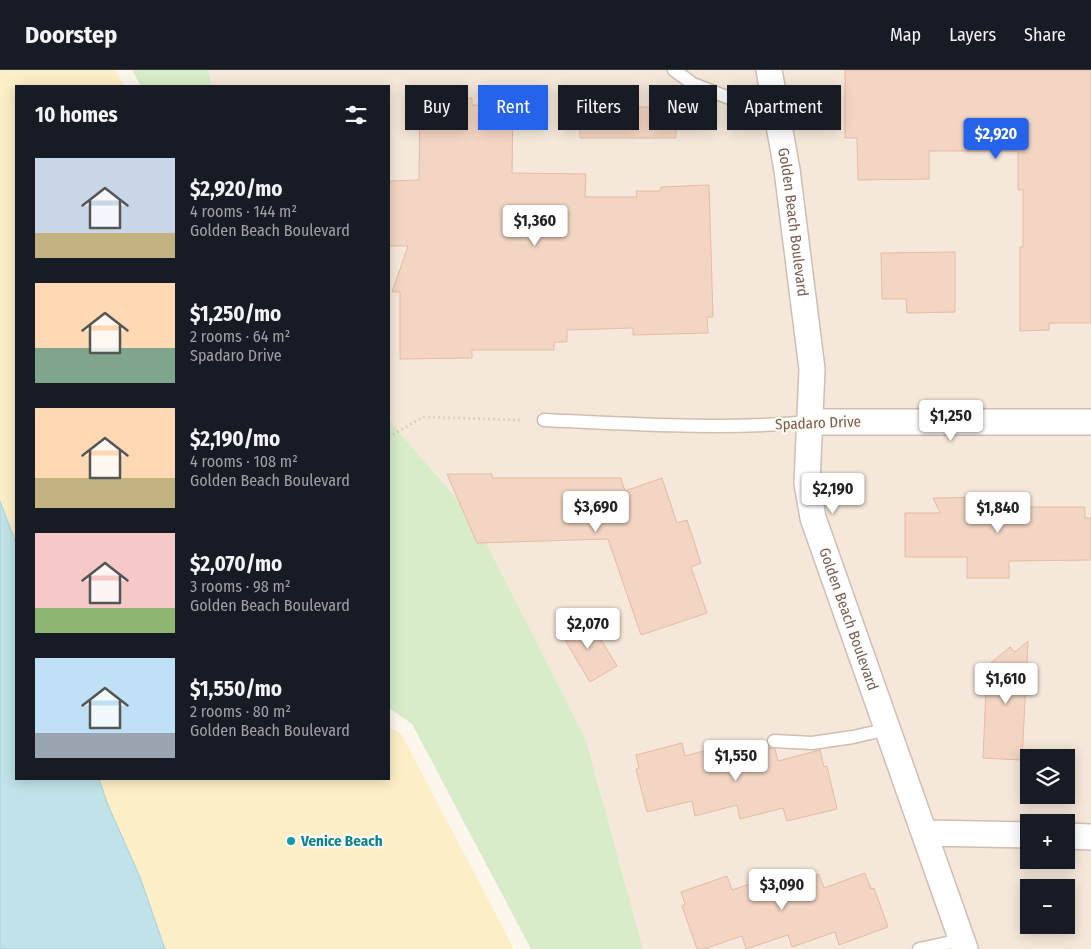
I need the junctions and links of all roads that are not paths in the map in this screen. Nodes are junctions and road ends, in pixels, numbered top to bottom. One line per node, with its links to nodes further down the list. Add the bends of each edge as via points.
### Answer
1 (674, 70): 4 (lane, via 693,84)
2 (769, 70): 3 (street, Golden Beach Boulevard)
3 (772, 85)
4 (727, 97)
5 (780, 130): 7 (street, Golden Beach Boulevard, via 812,369)
6 (544, 420): 7 (lane, Spadaro Drive, via 670,425)
7 (810, 422): 8 (street, Spadaro Drive); 9 (street, Golden Beach Boulevard, via 807,483 813,518)
8 (1091, 422)
9 (888, 730): 10 (lane, via 812,743); 11 (street, Golden Beach Boulevard)
10 (774, 741)
11 (924, 833): 12 (street); 15 (street, Golden Beach Boulevard)
12 (1020, 836)
13 (1075, 836): 14 (street)
14 (1091, 837)
15 (963, 944): 16 (lane)
16 (919, 949)

